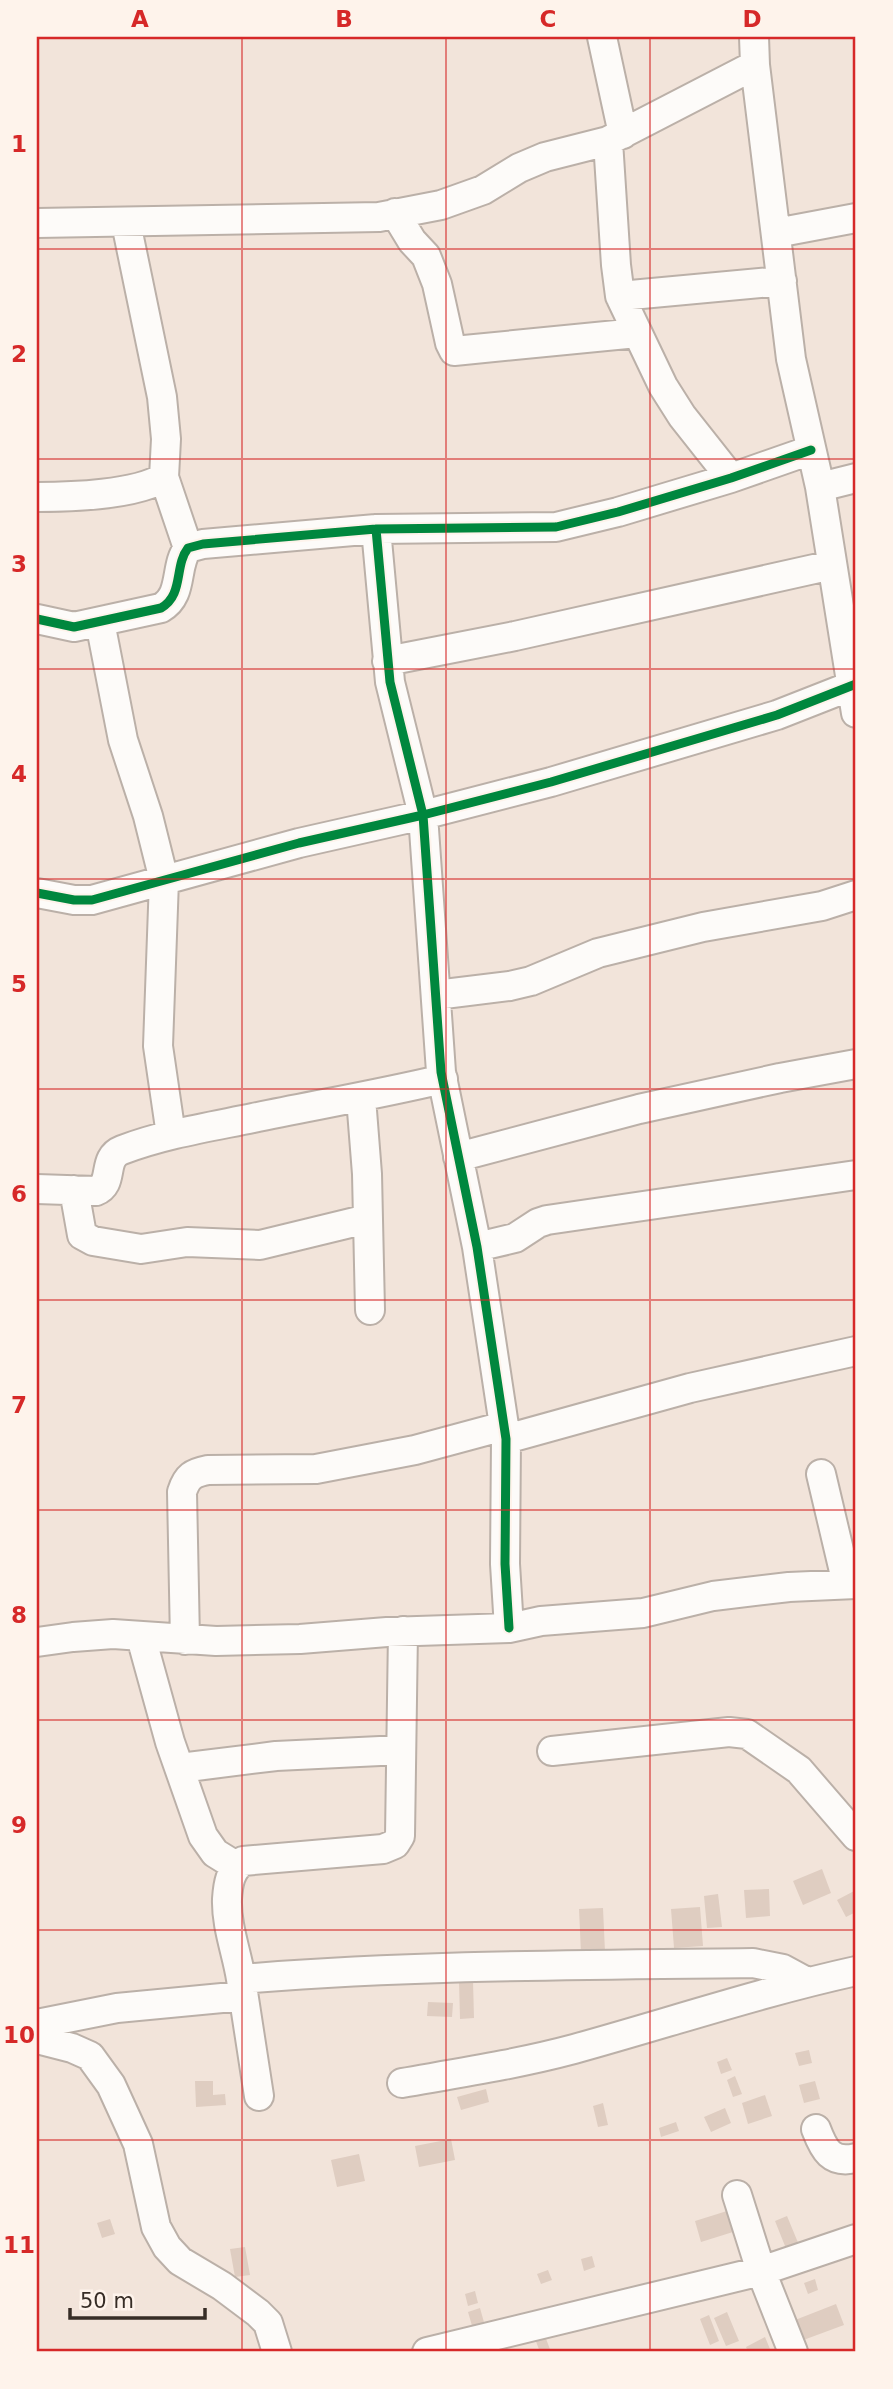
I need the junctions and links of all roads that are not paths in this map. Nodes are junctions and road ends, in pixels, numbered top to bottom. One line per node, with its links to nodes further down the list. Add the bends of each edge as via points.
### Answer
1 (602, 37): 3 (street)
2 (757, 45): 3 (street); 8 (street)
3 (615, 138): 4 (street, via 545,157 465,197); 10 (street)
4 (395, 213): 7 (street); 11 (street, via 426,256 454,351)
5 (856, 218): 8 (street)
6 (37, 223): 7 (street)
7 (126, 223): 13 (street, via 162,397)
8 (776, 233): 9 (street)
9 (782, 281): 10 (street); 12 (street, via 791,359)
10 (620, 296): 11 (street)
11 (637, 332): 14 (street, via 682,416)
12 (811, 450): 14 (street); 16 (street)
13 (164, 477): 17 (street, via 125,489); 19 (street)
14 (731, 478): 18 (street, via 556,527)
15 (856, 478): 16 (street)
16 (820, 487): 20 (street)
17 (37, 497)
18 (376, 529): 19 (street); 23 (street)
19 (188, 548): 22 (street, via 169,604)
20 (832, 565): 23 (street); 24 (street)
21 (37, 619): 22 (street, via 65,627)
22 (100, 622): 26 (street, via 123,740)
23 (387, 661): 25 (street)
24 (855, 694): 25 (street)
25 (423, 815): 26 (street); 29 (street)
26 (164, 880): 27 (street, via 92,900); 33 (street, via 158,1046)
27 (37, 893)
28 (856, 895): 29 (street, via 598,953 510,986)
29 (436, 995): 31 (street)
30 (856, 1064): 34 (street, via 639,1109)
31 (443, 1079): 32 (street); 34 (street)
32 (361, 1098): 33 (street); 38 (street)
33 (171, 1135): 37 (street, via 117,1152 110,1158 103,1189)
34 (458, 1157): 39 (street)
35 (856, 1175): 39 (street, via 547,1220 515,1238)
36 (37, 1189): 37 (street)
37 (74, 1190): 38 (street, via 82,1236 141,1249 187,1242 260,1245)
38 (367, 1219): 40 (street)
39 (477, 1247): 42 (street)
40 (370, 1310)
41 (856, 1351): 42 (street)
42 (505, 1433): 45 (street); 48 (street, via 316,1469 194,1473 186,1479 182,1492)
43 (821, 1474): 44 (street)
44 (852, 1584): 45 (street, via 713,1596 643,1613 541,1621)
45 (509, 1629): 46 (street)
46 (403, 1632): 48 (street); 50 (street)
47 (141, 1637): 48 (street); 49 (street, via 113,1634); 52 (street)
48 (185, 1640)
49 (37, 1642)
50 (401, 1750): 52 (street, via 276,1756); 55 (street, via 400,1836 395,1844 383,1849 243,1861)
51 (552, 1751): 53 (street, via 729,1732 747,1734)
52 (180, 1768): 55 (street, via 203,1836 215,1853)
53 (846, 1807): 54 (street)
54 (856, 1836)
55 (236, 1866): 58 (street, via 227,1900)
56 (856, 1971): 57 (street)
57 (807, 1982): 58 (street, via 783,1969 753,1963 310,1974); 61 (street, via 572,2049)
58 (242, 1988): 59 (street); 62 (street)
59 (37, 2024)
60 (37, 2039): 68 (street, via 90,2056 111,2085 138,2144 156,2227 167,2247 180,2261 258,2313 268,2323)
61 (402, 2083)
62 (259, 2096)
63 (816, 2129): 64 (street, via 823,2148 833,2158)
64 (856, 2158)
65 (737, 2195): 67 (street)
66 (856, 2239): 67 (street)
67 (761, 2271): 69 (street); 70 (street)
68 (278, 2352)
69 (427, 2352)
70 (793, 2352)

